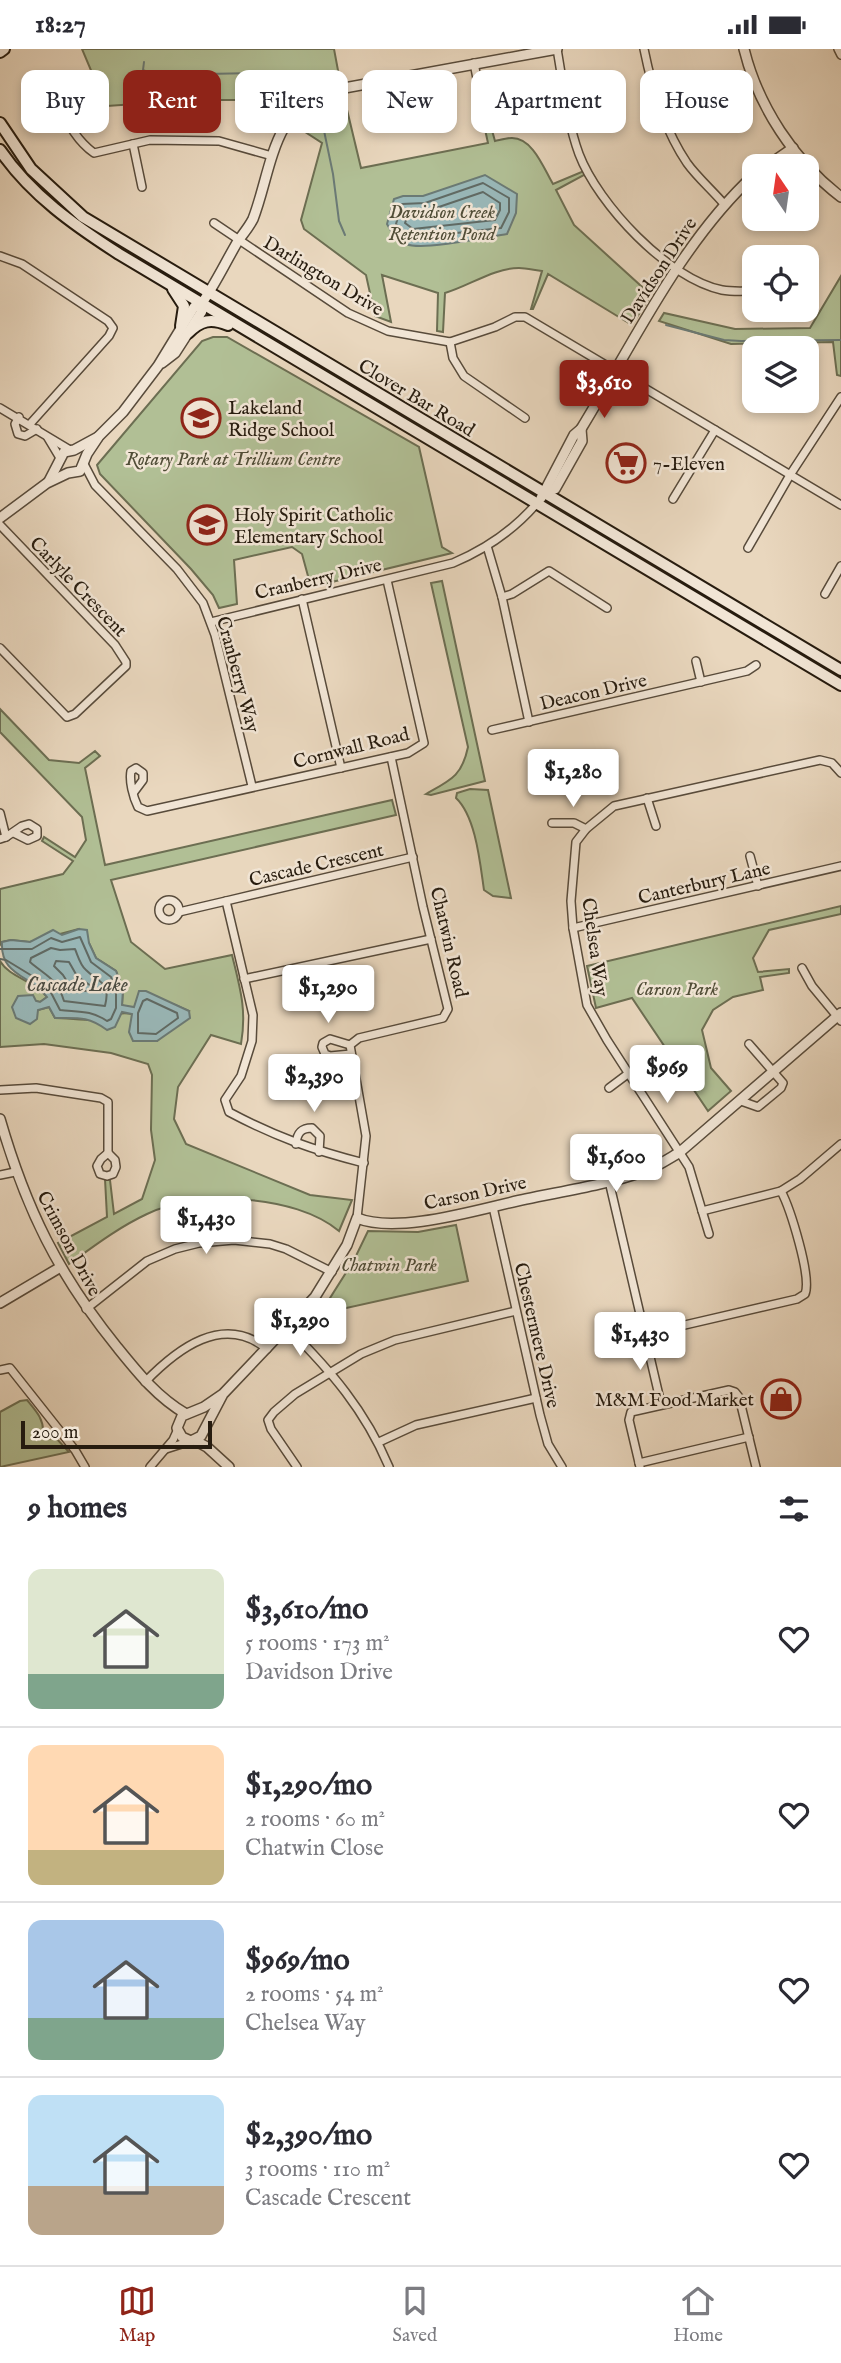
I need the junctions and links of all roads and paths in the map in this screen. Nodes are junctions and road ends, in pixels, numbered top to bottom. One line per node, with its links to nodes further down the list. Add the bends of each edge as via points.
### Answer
1 (557, 49): 6 (street); 24 (street, via 575,142 596,189 634,233)
2 (644, 49): 20 (street, via 665,121 687,163)
3 (744, 49): 13 (street, via 764,103)
4 (838, 49): 5 (street)
5 (841, 55)
6 (474, 63): 7 (street); 8 (street)
7 (439, 70)
8 (475, 70)
9 (362, 85): 16 (street, via 328,91 310,100 286,123)
10 (0, 123): 27 (main road, Clover Bar Road, via 31,169 83,217)
11 (76, 133): 12 (street, via 94,153)
12 (133, 144): 16 (street, via 219,141); 17 (street)
13 (793, 148): 15 (street); 19 (street)
14 (0, 150): 25 (main road, Clover Bar Road, via 24,180 71,223)
15 (784, 154)
16 (272, 156): 22 (street, via 252,221)
17 (142, 187)
18 (742, 187): 20 (street, Davidson Drive)
19 (841, 197)
20 (724, 204): 24 (street, Davidson Drive)
21 (214, 223): 22 (street, Darlington Drive)
22 (238, 241): 27 (street); 30 (street, Darlington Drive, via 338,307 381,329)
23 (0, 256): 37 (street, via 22,264 113,328)
24 (676, 270): 26 (street, via 720,289); 32 (street, Davidson Drive)
25 (169, 284): 28 (main road, Clover Bar Road); 29 (main road, via 184,306)
26 (742, 290)
27 (209, 292): 28 (street); 48 (main road, Clover Bar Road)
28 (201, 305): 29 (street, via 202,311); 31 (main road, Clover Bar Road)
29 (185, 329): 31 (main road, via 217,321); 39 (street, via 175,353 158,366)
30 (450, 342): 32 (street, Darlington Drive, via 519,316); 36 (street, via 464,376)
31 (265, 343): 48 (main road, Clover Bar Road)
32 (615, 372): 38 (street, Darlington Drive); 48 (street, Davidson Drive, via 581,429 582,441 555,489)
33 (841, 397): 45 (street)
34 (0, 408): 35 (street)
35 (19, 417): 37 (street); 37 (street, via 15,424 18,434 25,436)
36 (525, 418)
37 (33, 426): 40 (street)
38 (716, 431): 45 (street, Darlington Drive); 49 (street)
39 (99, 436): 41 (street); 43 (street)
40 (48, 437): 41 (street); 42 (street)
41 (72, 450): 42 (street, via 64,452); 43 (street)
42 (60, 460): 44 (street, via 61,468); 46 (street)
43 (84, 463): 44 (street, via 80,471); 47 (street, Cranberry Way)
44 (70, 474): 46 (street); 47 (street, Cranberry Way)
45 (790, 475): 50 (street, Darlington Drive); 54 (street)
46 (47, 483): 51 (street)
47 (96, 485): 61 (street, Cranberry Way, via 191,586)
48 (542, 495): 53 (street, Cranberry Drive); 65 (main road, Clover Bar Road); 67 (main road, Clover Bar Road)
49 (673, 499)
50 (841, 505)
51 (0, 518)
52 (0, 525): 62 (street, Carlyle Crescent, via 115,645 126,666 67,717)
53 (487, 546): 56 (street, Cranberry Drive, via 453,563); 58 (street)
54 (748, 548)
55 (841, 566): 57 (street)
56 (387, 580): 59 (street, Cranberry Drive); 70 (street, Cornwall Road, via 424,743)
57 (825, 594)
58 (502, 597): 60 (street, via 549,571); 68 (street)
59 (302, 599): 61 (street, Cranberry Drive); 71 (street)
60 (607, 608)
61 (211, 622): 73 (street, Cranberry Way)
62 (0, 648)
63 (696, 661): 66 (street)
64 (756, 665): 66 (street, Deacon Drive)
65 (841, 670)
66 (701, 682): 68 (street, Deacon Drive)
67 (841, 685)
68 (529, 722): 69 (street, Deacon Drive)
69 (492, 730)
70 (391, 757): 71 (street, Cornwall Road); 83 (street, Chatwin Road)
71 (341, 768): 73 (street, Cornwall Road)
72 (841, 773): 75 (street, via 832,763 820,760)
73 (252, 786): 74 (street, Cornwall Road, via 147,811 138,807)
74 (134, 792)
75 (647, 797): 78 (street); 79 (street, via 614,806)
76 (0, 813): 81 (street)
77 (552, 823): 79 (street, via 574,823)
78 (656, 826)
79 (586, 829): 88 (street, Chelsea Way, via 576,842)
80 (14, 832): 81 (street)
81 (3, 838)
82 (750, 856): 85 (street)
83 (413, 857): 86 (street, Cascade Crescent); 89 (street, Chatwin Road)
84 (841, 866): 85 (street, Canterbury Lane)
85 (758, 886): 88 (street, Canterbury Lane)
86 (226, 901): 87 (street, Cascade Crescent); 91 (street, Cascade Crescent)
87 (179, 912)
88 (573, 928): 97 (street, Chelsea Way, via 587,1006)
89 (430, 939): 91 (street); 94 (street, Chatwin Road, via 448,1009 443,1018 359,1038)
90 (803, 968): 92 (street, via 812,986)
91 (244, 979): 102 (street, Cascade Crescent, via 253,1015 252,1041 242,1076 225,1100 229,1112)
92 (840, 1017): 96 (street, Carson Drive)
93 (749, 1044): 96 (street)
94 (350, 1045): 95 (street); 95 (street, Chatwin Road, via 330,1039 322,1047 330,1056)
95 (351, 1054): 107 (street, via 365,1118)
96 (775, 1072): 100 (street, Carson Drive); 100 (street, via 782,1085 760,1106)
97 (629, 1073): 98 (street); 105 (street, Chelsea Way)
98 (609, 1088)
99 (0, 1090): 106 (street, via 36,1089 108,1102)
100 (741, 1101): 105 (street, Carson Drive)
101 (0, 1119): 108 (street, Crimson Drive)
102 (296, 1144): 104 (street, Cascade Crescent); 104 (street, via 304,1128 312,1128 320,1136)
103 (841, 1144): 111 (street)
104 (319, 1152): 107 (street, Cascade Crescent)
105 (680, 1152): 110 (street, Carson Drive, via 650,1169); 113 (street, Chelsea Way)
106 (108, 1153)
107 (364, 1163): 114 (street)
108 (15, 1172): 109 (street); 116 (street, Crimson Drive)
109 (0, 1175)
110 (609, 1181): 112 (street, Carson Drive); 122 (street)
111 (781, 1191): 113 (street); 122 (street, via 807,1282 805,1294)
112 (493, 1207): 114 (street, Carson Drive, via 411,1222); 120 (street, Chestermere Drive)
113 (702, 1211): 115 (street, Chelsea Way)
114 (357, 1218): 117 (street)
115 (709, 1234)
116 (60, 1268): 118 (street); 119 (street, Crimson Drive)
117 (332, 1272): 119 (street, via 270,1244 199,1243 147,1261); 121 (street)
118 (0, 1303)
119 (86, 1309): 126 (street, Crimson Drive)
120 (516, 1311): 125 (street, via 395,1340); 128 (street, Chestermere Drive)
121 (288, 1328): 123 (street); 125 (street)
122 (646, 1334): 130 (street)
123 (267, 1349): 126 (street, via 243,1335 207,1337 189,1345); 127 (street)
124 (0, 1370): 140 (street, via 10,1369)
125 (330, 1370): 136 (street); 143 (street, via 268,1420)
126 (145, 1383): 129 (street, Crimson Drive)
127 (223, 1394): 131 (street); 133 (street)
128 (536, 1398): 136 (street, via 416,1425); 145 (street, Chestermere Drive, via 548,1444)
129 (164, 1400): 131 (street, Crimson Drive); 132 (street, Crimson Drive)
130 (661, 1404): 134 (street, via 732,1390 739,1397); 139 (street, via 630,1415)
131 (189, 1413): 132 (street); 133 (street, via 202,1418)
132 (177, 1428): 135 (street, via 182,1437); 137 (street)
133 (205, 1428): 135 (street); 138 (street)
134 (749, 1437): 139 (street); 146 (street)
135 (193, 1440): 137 (street); 138 (street)
136 (379, 1442): 144 (street)
137 (163, 1451): 141 (street)
138 (221, 1458): 142 (street)
139 (639, 1465)
140 (85, 1467)
141 (150, 1467)
142 (229, 1467)
143 (297, 1467)
144 (390, 1467)
145 (562, 1467)
146 (756, 1467)

